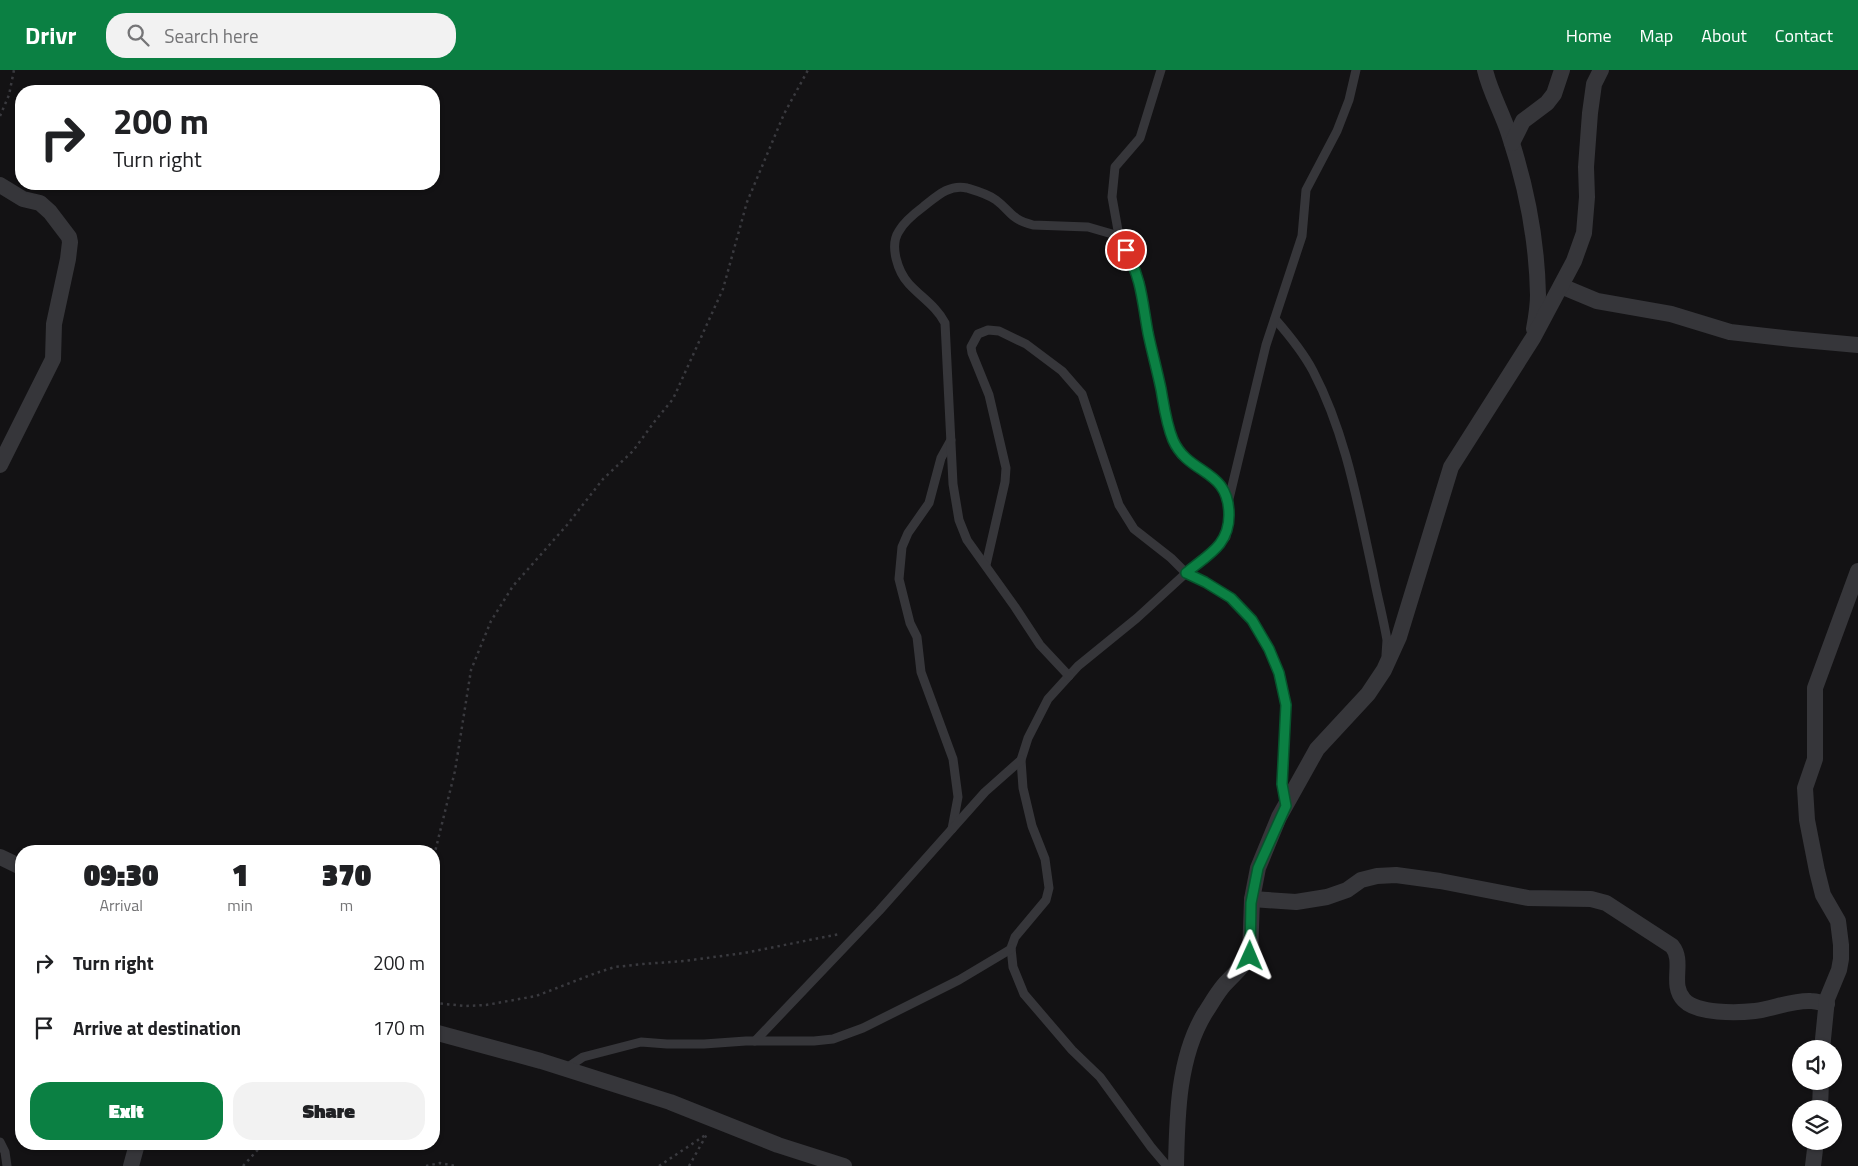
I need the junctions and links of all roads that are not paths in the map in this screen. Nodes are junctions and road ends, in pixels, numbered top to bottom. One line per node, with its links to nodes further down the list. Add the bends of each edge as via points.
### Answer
1 (1161, 70): 9 (lane, via 1140,138 1115,167 1112,197)
2 (1356, 70): 11 (lane, via 1337,130 1306,190 1302,236)
3 (1478, 70): 6 (lane)
4 (1562, 70): 7 (street, via 1554,94 1547,104 1523,121)
5 (1601, 70): 10 (street, via 1594,84 1590,114 1584,233)
6 (1487, 77): 7 (street)
7 (1512, 143): 12 (street, via 1520,169 1536,268 1538,296)
8 (0, 185): 15 (street, via 23,199 40,203 70,242 54,324 53,359)
9 (1118, 236): 14 (lane, via 1088,227 1025,222 1016,219 994,198 960,187 944,190 898,231 894,244 901,272 908,283 940,313 945,323); 16 (lane, via 1140,283 1169,430 1181,455 1222,486)
10 (1561, 286): 12 (street); 13 (street, via 1597,301 1670,314 1730,332)
11 (1275, 319): 16 (lane); 20 (lane, via 1313,370 1342,444 1382,610 1387,640)
12 (1533, 338): 20 (street, via 1452,467 1401,629)
13 (1858, 345)
14 (951, 440): 17 (lane, via 959,520 967,540); 24 (lane, via 942,458 929,503 902,547 899,579 916,637 921,672 953,759 958,797)
15 (0, 465)
16 (1228, 503): 19 (lane, via 1226,536)
17 (986, 565): 19 (lane, via 1006,474 989,395 971,347 978,334 988,330 999,331 1026,344 1075,385 1082,394 1119,505 1134,529); 21 (lane, via 1040,645)
18 (1858, 571): 29 (street, via 1816,688 1815,759 1805,788 1807,820 1817,871 1823,895 1838,921 1840,932 1841,959)
19 (1186, 573): 21 (lane); 23 (lane, via 1231,598 1252,620 1279,673 1286,705 1282,784)
20 (1386, 665): 23 (street, via 1368,694 1317,749)
21 (1069, 676): 22 (lane, via 1048,699 1028,738)
22 (1021, 760): 24 (lane, via 985,792); 28 (lane, via 1023,788 1032,826 1045,859 1049,888 1046,900 1015,937)
23 (1286, 806): 27 (street, via 1258,868)
24 (952, 829): 32 (lane)
25 (0, 857): 26 (street)
26 (15, 864)
27 (1252, 899): 29 (street, via 1296,902 1327,897 1347,890 1361,880 1396,875 1528,898 1591,899 1606,904 1672,946 1677,952 1676,972 1685,1002 1714,1012 1754,1011 1811,1001); 41 (street, via 1250,956 1223,986 1204,1015 1184,1066 1176,1129)
28 (1011, 949): 32 (lane, via 959,980 863,1028 832,1039); 40 (lane, via 1013,967 1024,994 1100,1077)
29 (1827, 1004): 31 (street)
30 (440, 1034): 33 (street)
31 (1823, 1040)
32 (755, 1041): 33 (lane, via 641,1042 590,1055)
33 (564, 1069): 39 (street, via 670,1102 711,1127)
34 (0, 1142): 37 (lane)
35 (135, 1150): 38 (street)
36 (1815, 1150): 42 (street)
37 (7, 1166)
38 (131, 1166)
39 (844, 1166)
40 (1167, 1166)
41 (1176, 1166)
42 (1813, 1166)

